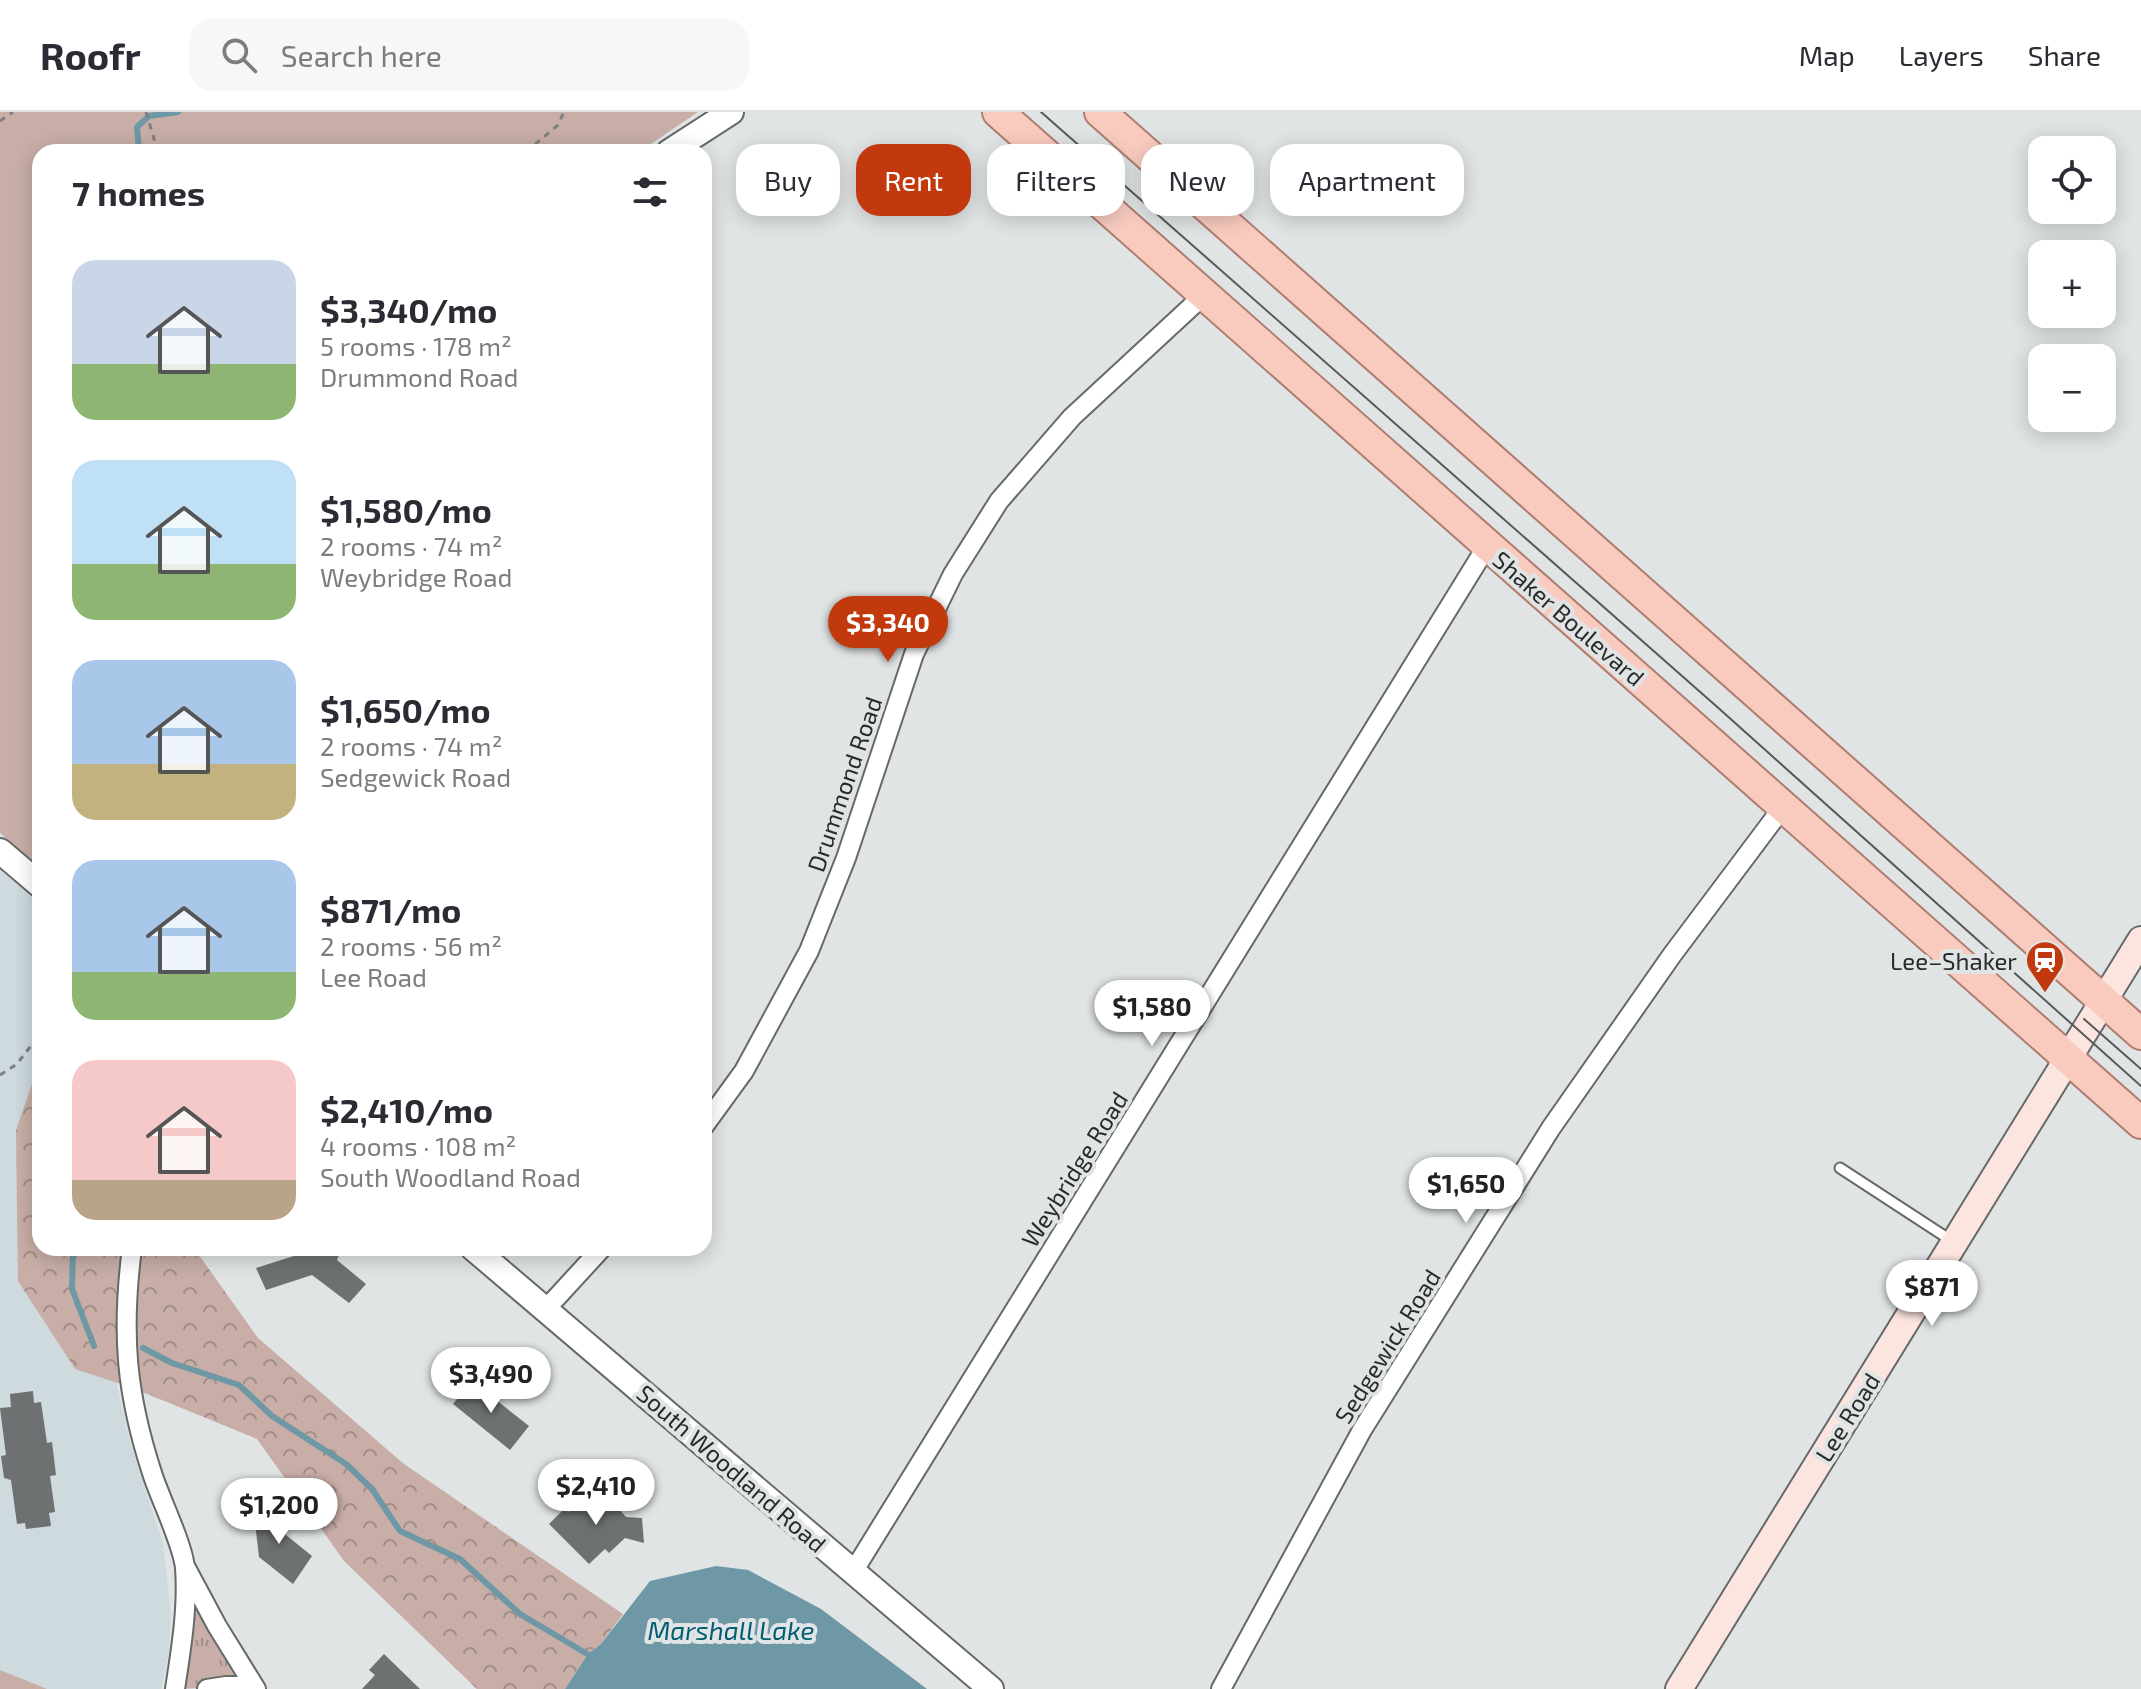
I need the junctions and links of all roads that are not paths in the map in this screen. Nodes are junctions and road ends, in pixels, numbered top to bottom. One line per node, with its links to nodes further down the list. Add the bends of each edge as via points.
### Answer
1 (731, 112): 4 (street)
2 (998, 112): 5 (main road, Shaker Boulevard)
3 (1109, 115): 11 (main road)
4 (681, 144)
5 (1205, 294): 6 (main road, Shaker Boulevard); 14 (street, Drummond Road, via 1072,417 999,501 953,574 914,654 809,951 744,1071)
6 (1487, 546): 7 (main road, Shaker Boulevard); 23 (street, Weybridge Road)
7 (1783, 807): 13 (main road, Shaker Boulevard); 28 (street, Sedgewick Road, via 1551,1128 1362,1430)
8 (0, 851): 9 (street)
9 (32, 878)
10 (2141, 940): 11 (main road, Lee Road)
11 (2103, 1001): 12 (main road); 13 (main road, Lee Road)
12 (2141, 1034)
13 (2069, 1059): 15 (main road, Shaker Boulevard); 17 (main road, Lee Road)
14 (712, 1115)
15 (2141, 1123)
16 (1840, 1168): 17 (lane)
17 (1955, 1243): 29 (main road, Lee Road)
18 (131, 1256): 22 (street, via 126,1342 135,1419)
19 (483, 1256): 21 (street, South Woodland Road)
20 (595, 1256): 21 (street)
21 (546, 1309): 23 (street, South Woodland Road)
22 (185, 1566): 24 (street); 25 (street)
23 (853, 1572): 27 (street, South Woodland Road)
24 (255, 1687): 26 (street)
25 (175, 1689)
26 (207, 1689)
27 (991, 1689)
28 (1221, 1689)
29 (1679, 1689)

